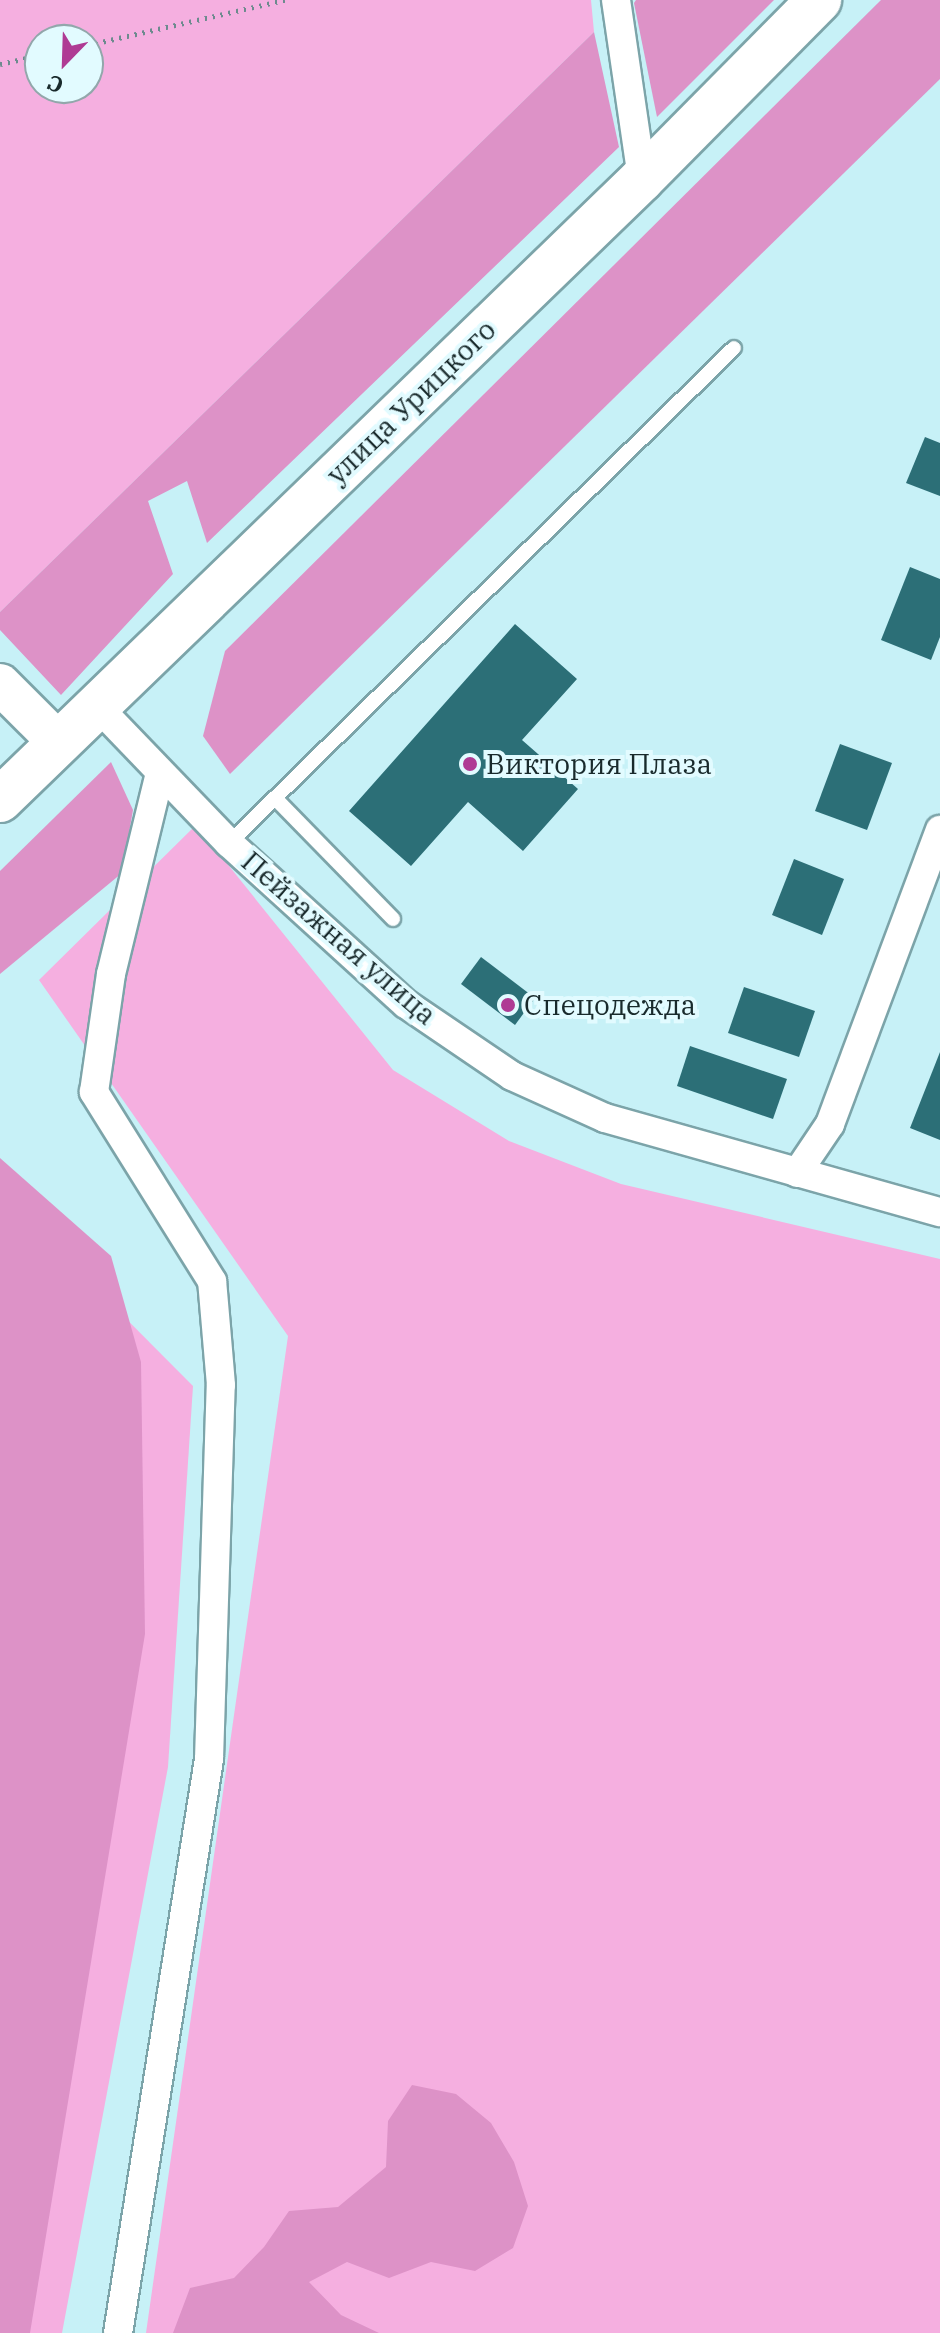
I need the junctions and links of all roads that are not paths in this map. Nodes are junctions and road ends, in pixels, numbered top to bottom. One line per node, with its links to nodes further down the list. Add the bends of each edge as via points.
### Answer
1 (616, 0): 3 (street)
2 (819, 0): 3 (main road, улица Урицкого)
3 (642, 179): 6 (main road, улица Урицкого)
4 (734, 348): 9 (lane)
5 (0, 684): 7 (main road)
6 (97, 706): 7 (main road, улица Урицкого); 8 (street, Пейзажная улица)
7 (59, 743): 10 (main road, улица Урицкого)
8 (160, 773): 12 (street, Пейзажная улица); 16 (street, via 111,974 94,1092 212,1281 221,1400 209,1759)
9 (275, 798): 12 (lane); 13 (lane)
10 (0, 800)
11 (940, 830): 14 (street, via 830,1124)
12 (229, 843): 14 (street, Пейзажная улица, via 406,1004 512,1076 605,1118)
13 (393, 919)
14 (797, 1173): 15 (street, Пейзажная улица)
15 (940, 1212)
16 (118, 2333)

